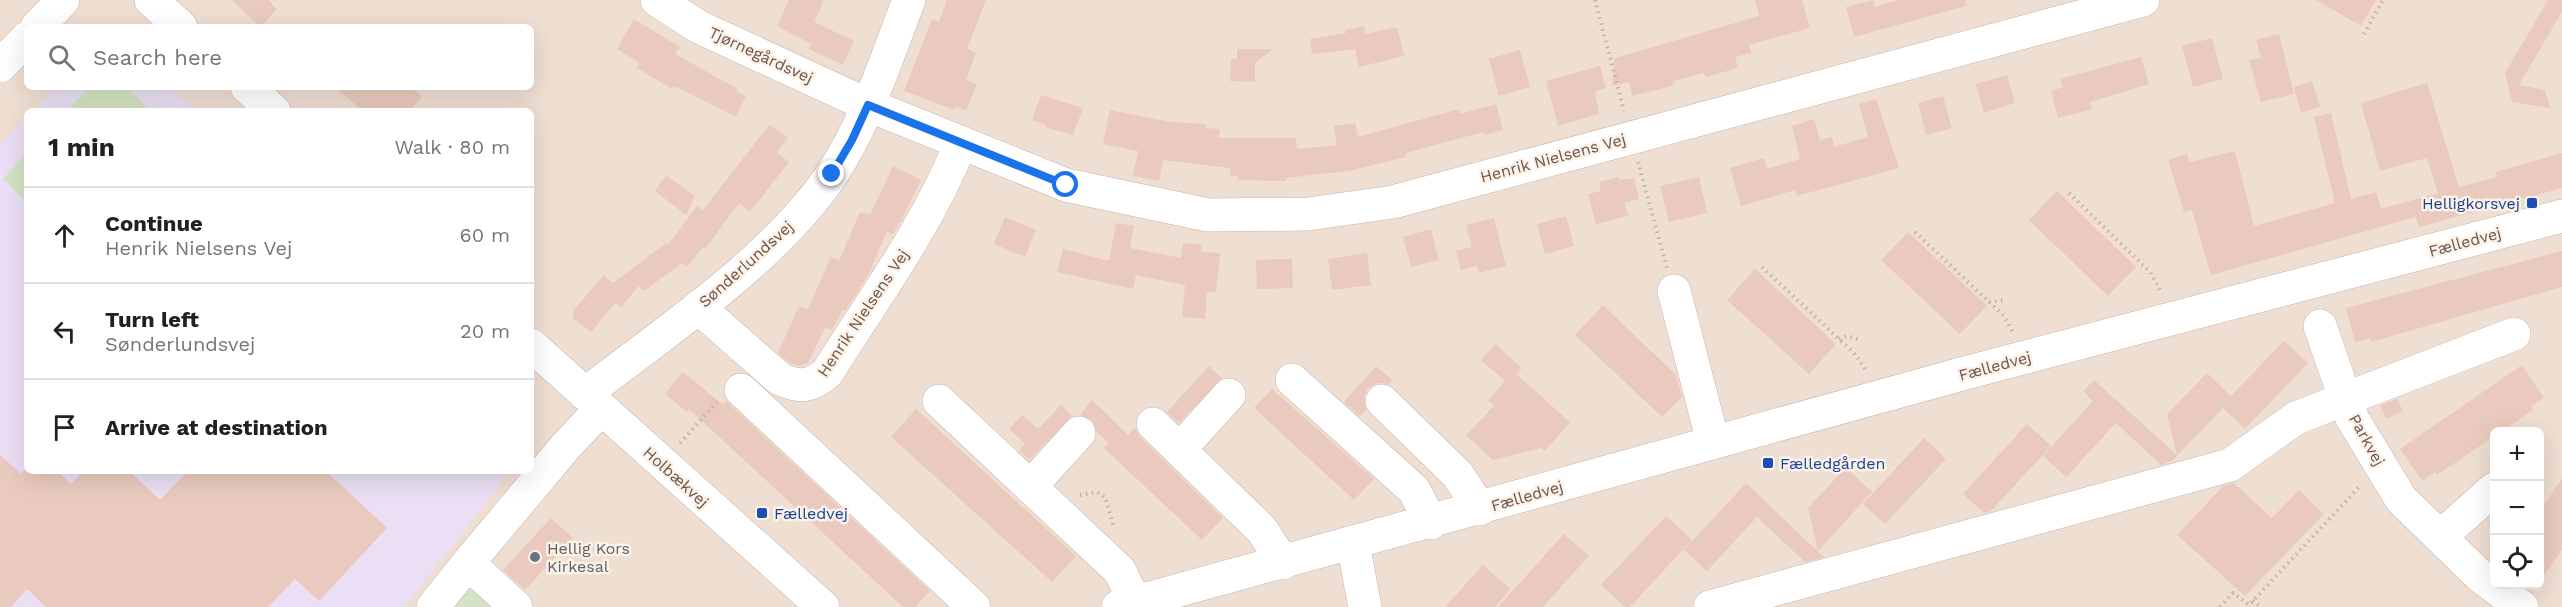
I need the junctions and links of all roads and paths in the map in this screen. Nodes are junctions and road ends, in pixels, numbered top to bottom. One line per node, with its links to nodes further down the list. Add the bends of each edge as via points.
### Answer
1 (63, 0): 7 (street)
2 (151, 0): 8 (street)
3 (657, 0): 13 (street, Tjørnegårdsvej, via 699,27)
4 (909, 0): 13 (street, Sønderlundsvej)
5 (2143, 0): 15 (street, Henrik Nielsens Vej, via 1393,202 1308,214 1208,215 1066,185)
6 (2383, 0): 9 (path)
7 (40, 24)
8 (178, 24)
9 (2364, 34)
10 (24, 41): 11 (street)
11 (0, 66)
12 (250, 90): 14 (street)
13 (868, 105): 15 (street, Henrik Nielsens Vej); 23 (street, Sønderlundsvej, via 852,140 813,200 779,237)
14 (271, 108)
15 (960, 145): 23 (street, Henrik Nielsens Vej, via 944,184 911,243 827,373 813,384 797,387 780,378)
16 (2069, 193): 24 (path, via 2150,272)
17 (2562, 216): 24 (street, Fælledvej)
18 (1915, 231): 22 (path)
19 (1762, 267): 27 (path)
20 (1674, 291): 41 (street)
21 (2006, 300): 22 (path)
22 (1989, 302): 30 (path, via 2004,316)
23 (698, 307): 36 (street, Sønderlundsvej)
24 (2172, 319): 30 (street, Fælledvej)
25 (2320, 326): 35 (street, Parkvej)
26 (2514, 334): 35 (street)
27 (1839, 339): 28 (path, via 1846,336); 34 (path, via 1860,362)
28 (1861, 340)
29 (534, 348): 36 (street, Holbækvej)
30 (2022, 359): 34 (street, Fælledvej)
31 (1292, 380): 48 (street, via 1413,490)
32 (741, 390): 43 (path, via 724,394); 58 (street)
33 (1229, 395): 42 (street)
34 (1879, 397): 41 (street, Fælledvej)
35 (2346, 399): 44 (street, Parkvej, via 2352,418); 60 (street, via 2296,418 2230,465)
36 (593, 401): 43 (street, Holbækvej); 51 (street, Sønderlundsvej, via 566,446)
37 (939, 401): 45 (street, Fælledvej)
38 (1382, 401): 47 (street, via 1458,475)
39 (1153, 424): 42 (street)
40 (1079, 433): 45 (street)
41 (1713, 442): 47 (street, Fælledvej)
42 (1180, 449): 52 (street, via 1262,530)
43 (662, 464): 57 (street, Holbækvej)
44 (2380, 464): 49 (street, Parkvej, via 2401,499); 53 (path)
45 (1030, 487): 54 (street, Fælledvej, via 1120,571)
46 (2490, 493): 49 (street)
47 (1480, 509): 48 (street, Fælledvej)
48 (1431, 523): 50 (street, Fælledvej)
49 (2440, 537): 63 (street, Parkvej, via 2481,577)
50 (1353, 544): 52 (street, Fælledvej); 59 (street)
51 (468, 563): 55 (street, Sønderlundsvej); 56 (street)
52 (1283, 563): 54 (street, Fælledvej)
53 (2253, 600): 61 (path, via 2248,605 2233,593); 62 (path)
54 (1127, 605)
55 (433, 607)
56 (516, 607)
57 (823, 607)
58 (974, 607)
59 (1365, 607)
60 (1710, 607)
61 (2220, 607)
62 (2261, 607)
63 (2522, 607)

